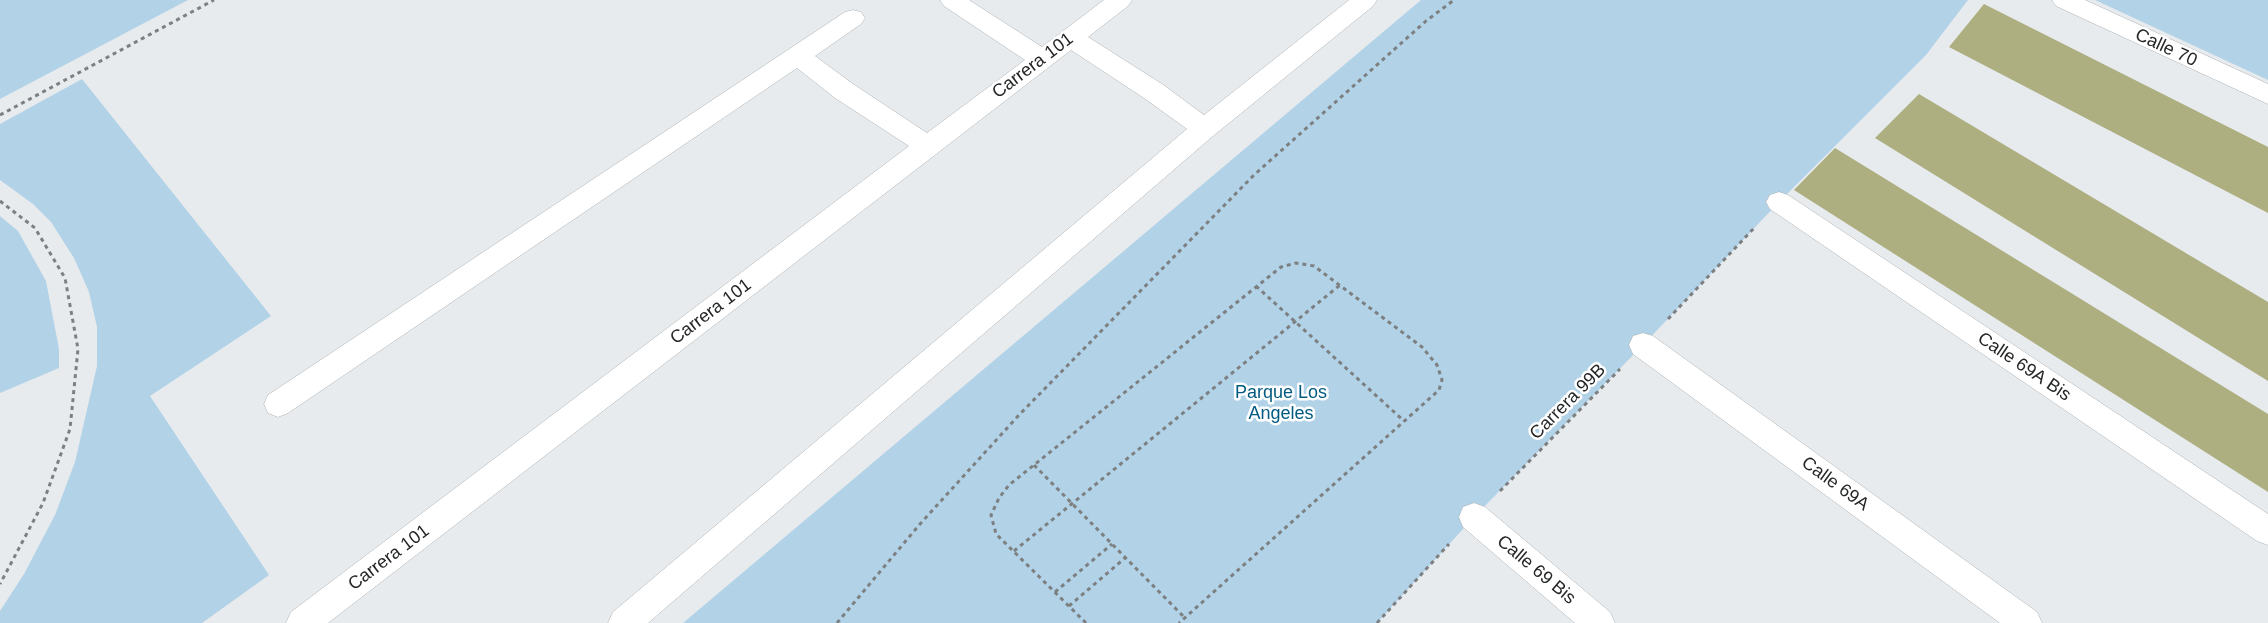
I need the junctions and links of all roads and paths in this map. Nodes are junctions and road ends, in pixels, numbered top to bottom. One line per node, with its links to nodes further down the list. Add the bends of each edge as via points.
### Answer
1 (214, 0): 12 (path)
2 (952, 0): 10 (street)
3 (1120, 0): 8 (street, Carrera 101)
4 (1365, 0): 13 (street)
5 (1454, 0): 36 (path, via 1426,21 1254,175 1013,422 920,524)
6 (2064, 0): 11 (street, Calle 70)
7 (853, 18): 9 (street)
8 (1071, 38): 10 (street, Carrera 101); 13 (street, via 1153,91)
9 (798, 56): 14 (street, via 844,91); 21 (street)
10 (1042, 58): 14 (street, Carrera 101)
11 (2268, 95)
12 (0, 115)
13 (1204, 129): 35 (street)
14 (928, 146): 34 (street, Carrera 101)
15 (0, 201): 30 (path, via 35,228 64,278 78,349 70,429 43,503)
16 (1779, 202): 20 (path, Carrera 99B); 26 (street, Calle 69A Bis)
17 (1340, 285): 18 (path, via 1314,266 1296,263 1281,267); 19 (path); 22 (path, via 1422,347 1436,365 1442,380 1439,390)
18 (1256, 286): 19 (path); 23 (path)
19 (1295, 322): 22 (path); 24 (path)
20 (1643, 345): 25 (path, Carrera 99B); 41 (street, Calle 69A)
21 (278, 404)
22 (1404, 421): 33 (path)
23 (1034, 465): 24 (path); 28 (path, via 998,498 992,515 996,534)
24 (1072, 503): 27 (path); 28 (path)
25 (1474, 517): 39 (path, Carrera 99B); 40 (street, Calle 69 Bis)
26 (2268, 531)
27 (1112, 544): 29 (path); 31 (path)
28 (1014, 551): 31 (path)
29 (1125, 558): 32 (path); 33 (path)
30 (0, 584)
31 (1055, 592): 32 (path)
32 (1069, 606): 37 (path)
33 (1185, 618): 38 (path)
34 (302, 623)
35 (624, 623)
36 (837, 623)
37 (1086, 623)
38 (1179, 623)
39 (1376, 623)
40 (1598, 623)
41 (2026, 623)

